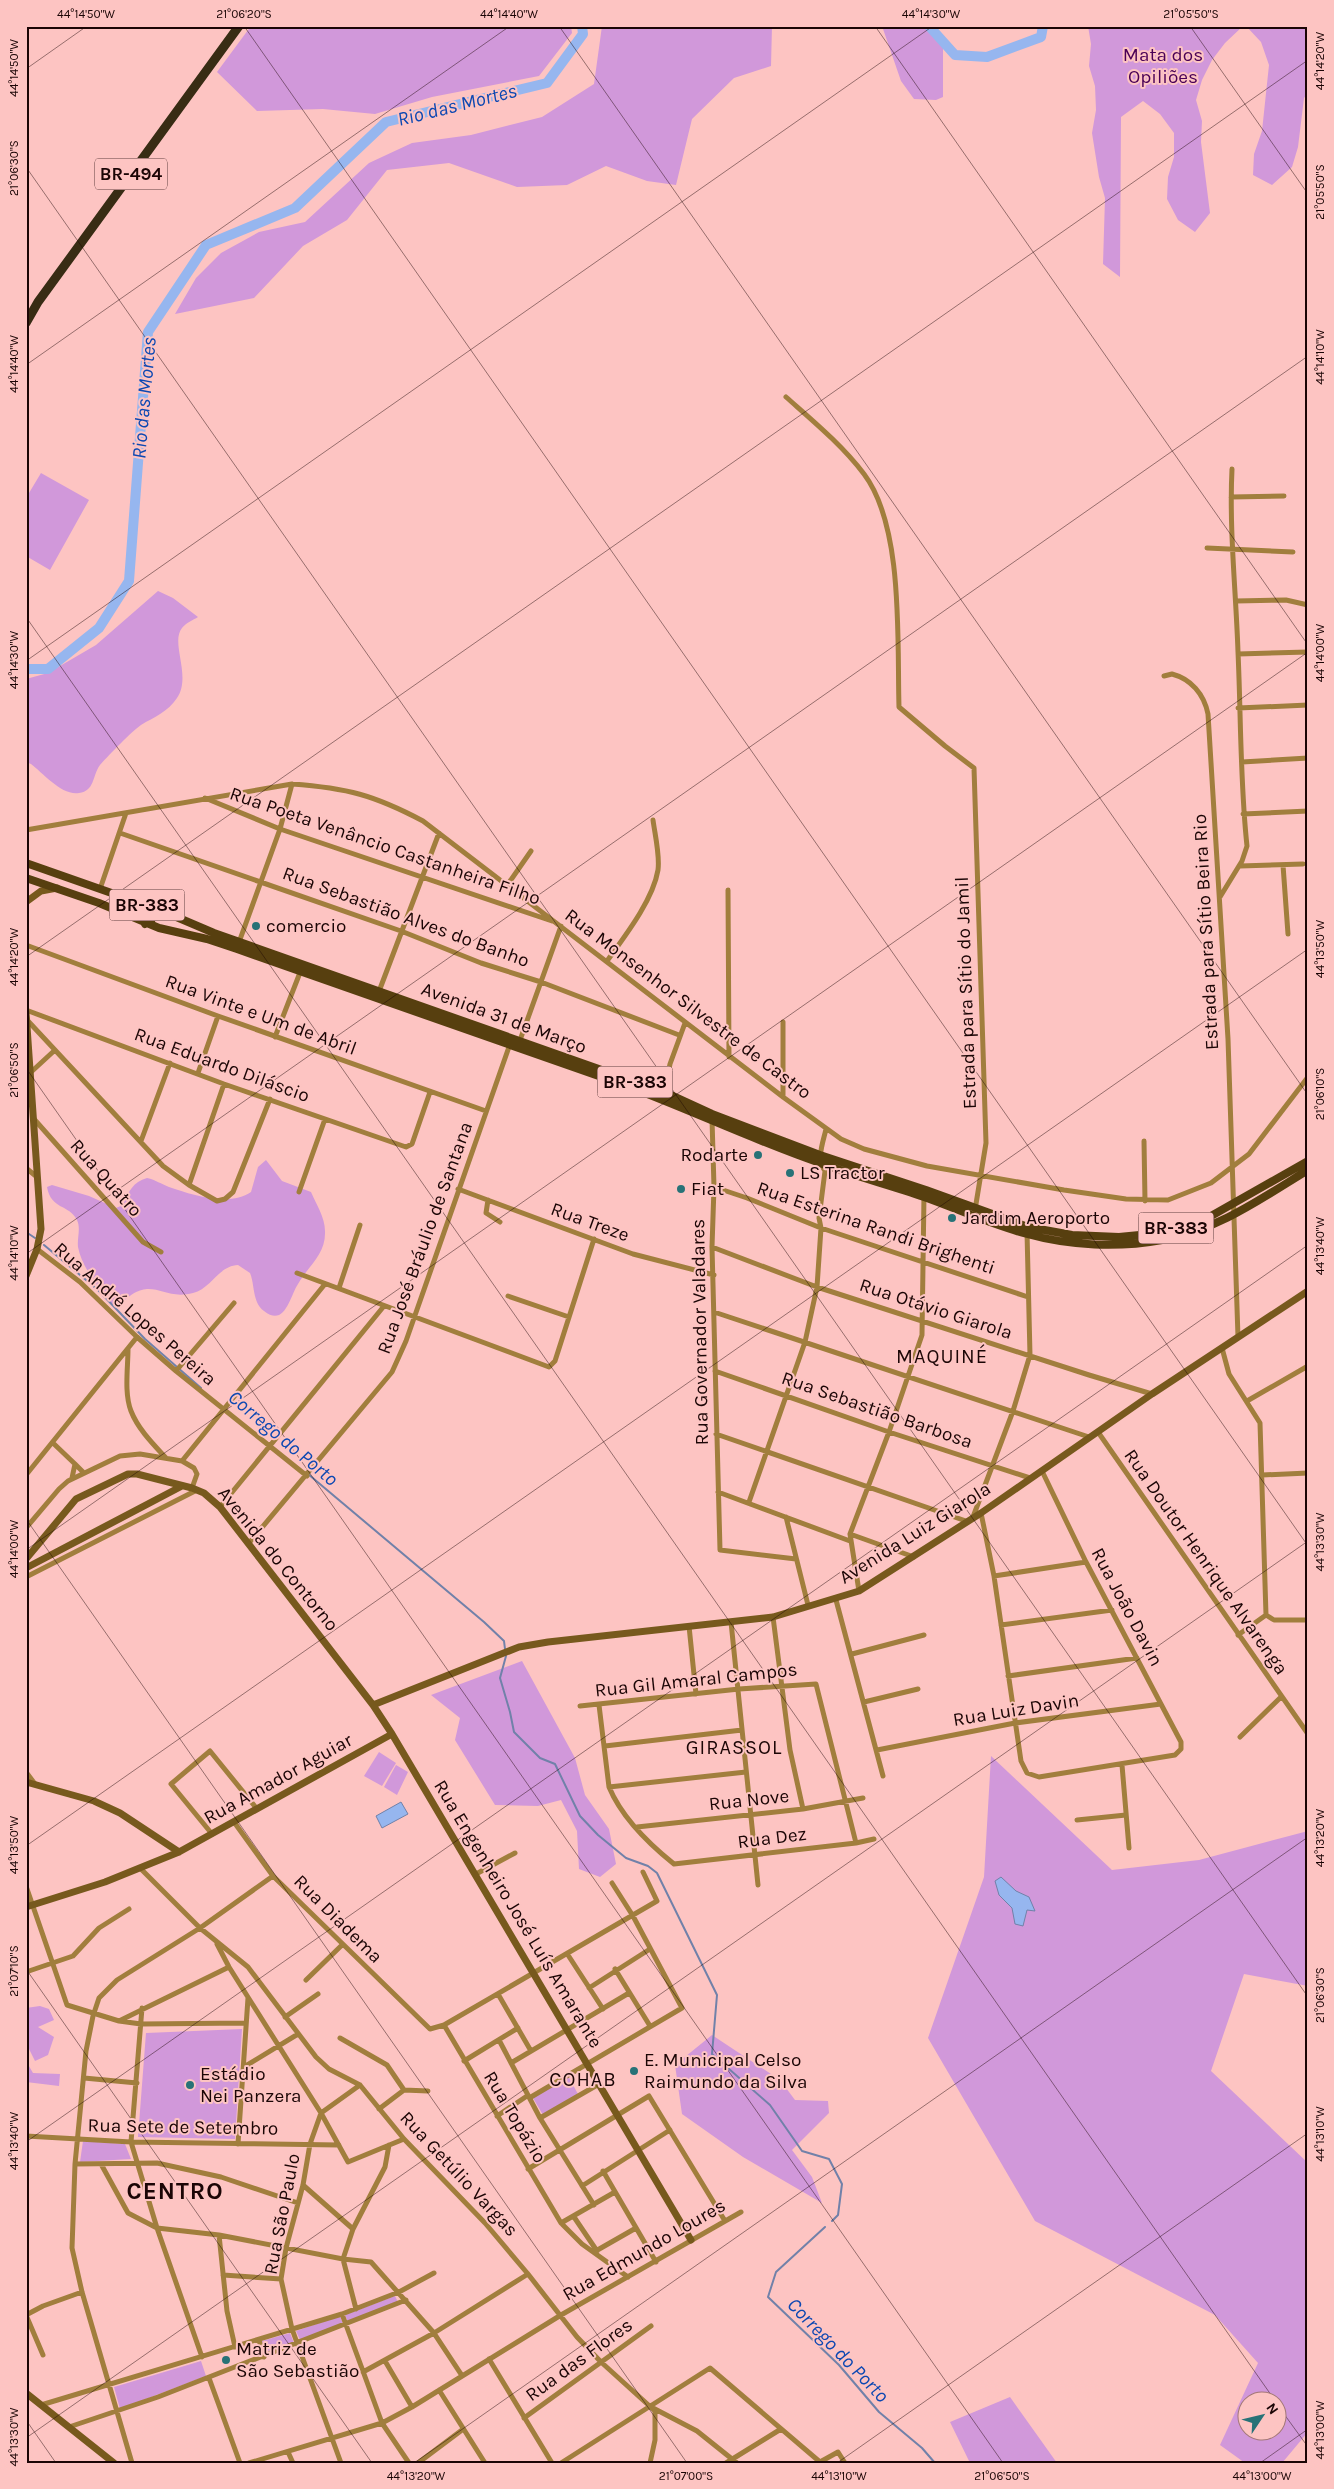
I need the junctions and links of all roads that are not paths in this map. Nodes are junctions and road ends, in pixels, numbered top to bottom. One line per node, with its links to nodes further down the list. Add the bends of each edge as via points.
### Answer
1 (239, 26): 2 (highway, BR-494, via 43,295)
2 (26, 323)
3 (786, 397): 87 (street, Estrada para Sítio do Jamil, via 865,475 884,511 896,604 899,707 974,768 986,1143)
4 (1232, 469): 6 (street)
5 (1284, 496): 6 (street)
6 (1231, 497): 8 (street)
7 (1208, 548): 8 (street)
8 (1232, 550): 9 (street); 10 (street)
9 (1293, 552)
10 (1236, 601): 11 (street, via 1286,600); 13 (street)
11 (1308, 605)
12 (1308, 652): 13 (street)
13 (1238, 654): 16 (street)
14 (1164, 676): 42 (street, Estrada para Sítio Beira Rio, via 1172,674 1189,680 1207,708)
15 (1308, 705): 16 (street)
16 (1238, 708): 18 (street)
17 (1308, 758): 18 (street)
18 (1242, 762): 23 (street)
19 (292, 784): 20 (street, Rua Monsenhor Silvestre de Castro); 26 (street); 28 (street, Rua Monsenhor Silvestre de Castro, via 336,788 385,801)
20 (205, 798): 22 (street, Rua Monsenhor Silvestre de Castro); 26 (street, Rua Poeta Venâncio Castanheira Filho)
21 (1308, 811): 23 (street)
22 (126, 813): 25 (street, Rua Monsenhor Silvestre de Castro); 27 (street)
23 (1244, 814): 33 (street, via 1247,846)
24 (653, 820): 52 (street, via 658,868 654,884 631,928)
25 (26, 830)
26 (280, 830): 35 (street, Rua Poeta Venâncio Castanheira Filho); 37 (street)
27 (120, 833): 37 (street, Rua Sebastião Alves do Banho); 40 (street)
28 (439, 833): 35 (street); 38 (street, Rua Monsenhor Silvestre de Castro)
29 (532, 851): 38 (street)
30 (26, 863): 34 (main road, Avenida 31 de Março / BR-383)
31 (1303, 864): 32 (street)
32 (1283, 865): 33 (street); 49 (street)
33 (1240, 866): 42 (street)
34 (53, 873): 36 (main road, via 42,873); 40 (main road, Avenida 31 de Março / BR-383)
35 (422, 878): 45 (street, Rua Poeta Venâncio Castanheira Filho); 48 (street)
36 (28, 880): 39 (main road, Avenida 31 de Março / BR-383)
37 (262, 882): 48 (street, Rua Sebastião Alves do Banho); 51 (street)
38 (508, 884): 45 (street, Rua Monsenhor Silvestre de Castro)
39 (58, 888): 43 (street, via 41,891); 46 (main road, Avenida 31 de Março / BR-383)
40 (100, 889): 44 (main road, Avenida 31 de Março / BR-383)
41 (728, 890): 65 (street)
42 (1220, 898): 85 (street, Estrada para Sítio Beira Rio)
43 (26, 902)
44 (146, 904): 46 (main road, via 153,916 152,921); 51 (main road, Avenida 31 de Março / BR-383)
45 (555, 922): 47 (street, Rua Monsenhor Silvestre de Castro)
46 (146, 924): 51 (main road, Avenida 31 de Março / BR-383)
47 (561, 926): 52 (street, Rua Monsenhor Silvestre de Castro); 54 (street, Rua José Bráulio de Santana)
48 (402, 931): 54 (street, Rua Sebastião Alves do Banho, via 481,963); 55 (street)
49 (1288, 934)
50 (26, 945): 57 (street, Rua Vinte e Um de Abril)
51 (238, 945): 53 (main road, Avenida 31 de Março / BR-383); 55 (main road, Avenida 31 de Março / BR-383)
52 (608, 961): 60 (street, Rua Monsenhor Silvestre de Castro)
53 (301, 970): 55 (main road, Avenida 31 de Março / BR-383); 62 (street)
54 (541, 982): 61 (street, Rua Sebastião Alves do Banho); 63 (street, Rua José Bráulio de Santana)
55 (378, 994): 63 (main road, Avenida 31 de Março / BR-383)
56 (26, 1011): 58 (street); 66 (street, Rua Eduardo Diláscio)
57 (218, 1016): 62 (street, Rua Vinte e Um de Abril); 68 (street)
58 (28, 1021): 64 (street); 67 (street)
59 (783, 1022): 73 (street)
60 (685, 1023): 61 (street); 65 (street, Rua Monsenhor Silvestre de Castro)
61 (679, 1035): 72 (street)
62 (275, 1037): 71 (street, Rua Vinte e Um de Abril)
63 (515, 1043): 72 (main road, Avenida 31 de Março / BR-383); 75 (street, Rua José Bráulio de Santana)
64 (55, 1050): 67 (street); 81 (street)
65 (729, 1057): 73 (street, Rua Monsenhor Silvestre de Castro)
66 (170, 1063): 68 (street, Rua Eduardo Diláscio); 81 (street)
67 (30, 1073): 77 (street)
68 (198, 1073): 70 (street, Rua Eduardo Diláscio)
69 (1308, 1077): 85 (street, Rua Monsenhor Silvestre de Castro, via 1249,1154)
70 (224, 1084): 74 (street, Rua Eduardo Diláscio); 89 (street)
71 (430, 1092): 75 (street, Rua Vinte e Um de Abril); 78 (street, Rua Eduardo Diláscio, via 409,1146)
72 (663, 1096): 76 (main road, Avenida 31 de Março / BR-383)
73 (783, 1097): 79 (street, Rua Monsenhor Silvestre de Castro)
74 (270, 1100): 78 (street, Rua Eduardo Diláscio); 89 (street, via 233,1192 217,1201)
75 (486, 1111): 91 (street, Rua José Bráulio de Santana)
76 (712, 1118): 82 (main road, Avenida 31 de Março / BR-383); 90 (street, Rua Governador Valadares)
77 (34, 1119): 88 (street); 107 (street, Rua Quatro, via 143,1242)
78 (325, 1119): 92 (street)
79 (826, 1129): 82 (street); 87 (street, Rua Monsenhor Silvestre de Castro, via 864,1149 927,1166)
80 (1144, 1140): 95 (street)
81 (141, 1141): 89 (street, via 163,1166)
82 (820, 1159): 93 (main road, Avenida 31 de Março / BR-383); 101 (street, via 825,1170)
83 (1308, 1161): 96 (main road, Avenida 31 de Março / BR-383)
84 (26, 1168): 88 (street)
85 (1233, 1168): 95 (street, Rua Monsenhor Silvestre de Castro, via 1211,1183 1168,1200); 96 (street, Estrada para Sítio Beira Rio)
86 (1308, 1170): 98 (main road, Avenida 31 de Março / BR-383)
87 (982, 1175): 95 (street, Rua Monsenhor Silvestre de Castro); 97 (street, Estrada para Sítio do Jamil)
88 (37, 1177): 106 (street, via 42,1228)
89 (189, 1185)
90 (714, 1187): 101 (street, Rua Esterina Randi Brighenti); 105 (street, Rua Governador Valadares)
91 (458, 1189): 94 (street, Rua Treze); 121 (street, Rua José Bráulio de Santana)
92 (299, 1192)
93 (925, 1193): 97 (main road, Avenida 31 de Março / BR-383); 108 (street)
94 (488, 1200): 99 (street, via 486,1213); 104 (street, Rua Treze)
95 (1145, 1201)
96 (1234, 1205): 98 (street, Estrada para Sítio Beira Rio); 103 (main road, Avenida 31 de Março / BR-383)
97 (975, 1212): 102 (main road, Avenida 31 de Março / BR-383)
98 (1235, 1214): 103 (main road, Avenida 31 de Março / BR-383, via 1205,1228); 125 (street, Estrada para Sítio Beira Rio)
99 (500, 1222)
100 (360, 1225): 114 (street)
101 (820, 1228): 108 (street, Rua Esterina Randi Brighenti); 113 (street)
102 (1028, 1231): 103 (main road, Avenida 31 de Março / BR-383, via 1072,1239); 117 (street)
103 (1161, 1236)
104 (594, 1239): 110 (street, Rua Treze, via 633,1254); 122 (street)
105 (712, 1246): 110 (street, Rua Governador Valadares); 113 (street, Rua Otávio Giarola)
106 (38, 1249): 111 (street); 124 (street, Rua André Lopes Pereira, via 80,1282)
107 (161, 1252)
108 (922, 1262): 117 (street, Rua Esterina Randi Brighenti); 123 (street)
109 (297, 1273): 112 (street)
110 (714, 1275): 120 (street, Rua Governador Valadares)
111 (26, 1276)
112 (325, 1284): 114 (street); 137 (street)
113 (817, 1287): 123 (street, Rua Otávio Giarola); 126 (street)
114 (339, 1288): 119 (street)
115 (1308, 1290): 125 (street, Avenida Luiz Giarola)
116 (508, 1296): 122 (street)
117 (1028, 1297): 129 (street)
118 (234, 1303): 131 (street)
119 (384, 1306): 121 (street); 144 (street)
120 (714, 1312): 126 (street); 132 (street, Rua Governador Valadares)
121 (414, 1316): 122 (street, via 549,1367 555,1361); 154 (street, Rua José Bráulio de Santana, via 392,1372)
122 (569, 1317)
123 (921, 1320): 129 (street, Rua Otávio Giarola); 133 (street, via 922,1335)
124 (137, 1337): 127 (street); 131 (street, Rua André Lopes Pereira)
125 (1238, 1337): 128 (street, Avenida Luiz Giarola)
126 (805, 1342): 133 (street); 134 (street)
127 (128, 1348): 143 (street); 146 (street, via 131,1410)
128 (1222, 1348): 135 (street, Avenida Luiz Giarola); 136 (street, via 1229,1374)
129 (1030, 1355): 135 (street, Rua Otávio Giarola); 138 (street)
130 (1308, 1366): 136 (street)
131 (178, 1369): 137 (street, Rua André Lopes Pereira)
132 (715, 1371): 134 (street, Rua Sebastião Barbosa); 141 (street, Rua Governador Valadares)
133 (909, 1376): 138 (street); 139 (street)
134 (787, 1394): 139 (street, Rua Sebastião Barbosa); 145 (street)
135 (1152, 1394): 140 (street, Avenida Luiz Giarola)
136 (1247, 1401): 155 (street, via 1260,1423)
137 (225, 1407): 144 (street, Rua André Lopes Pereira); 147 (street)
138 (1012, 1411): 142 (street); 149 (street)
139 (889, 1432): 149 (street, Rua Sebastião Barbosa); 159 (street)
140 (1098, 1432): 142 (street, Avenida Luiz Giarola); 190 (street, Rua Doutor Henrique Alvarenga)
141 (716, 1434): 145 (street); 161 (street, Rua Governador Valadares)
142 (1089, 1437): 150 (street, Avenida Luiz Giarola)
143 (53, 1443): 148 (street); 153 (street)
144 (271, 1445): 154 (street, Rua André Lopes Pereira); 163 (street)
145 (766, 1452): 159 (street); 162 (street)
146 (166, 1459): 147 (street); 151 (street, via 126,1454)
147 (182, 1461): 160 (street, via 197,1472)
148 (74, 1464): 151 (street); 156 (street)
149 (993, 1466): 157 (street, Rua Sebastião Barbosa); 165 (street)
150 (1042, 1471): 157 (street, Avenida Luiz Giarola); 175 (street, Rua João Davin)
151 (84, 1473): 156 (street)
152 (1308, 1473): 155 (street)
153 (26, 1475)
154 (308, 1475): 171 (street, Rua José Bráulio de Santana)
155 (1262, 1475): 183 (street)
156 (72, 1478): 168 (street, via 58,1489)
157 (1030, 1478): 164 (street, Avenida Luiz Giarola)
158 (182, 1486): 160 (street, Avenida do Contorno); 173 (street, Avenida do Contorno, via 137,1474 111,1481 76,1499); 176 (street)
159 (867, 1487): 167 (street); 169 (street)
160 (195, 1489): 163 (street, Avenida do Contorno); 178 (street)
161 (718, 1492): 162 (street); 174 (street, Rua Governador Valadares, via 720,1550)
162 (749, 1502): 166 (street)
163 (220, 1507): 171 (street, Avenida do Contorno)
164 (981, 1513): 165 (street, Avenida Luiz Giarola); 177 (street)
165 (973, 1517): 167 (street, Avenida Luiz Giarola)
166 (786, 1518): 170 (street); 174 (street)
167 (966, 1521): 172 (street, Avenida Luiz Giarola)
168 (26, 1528)
169 (850, 1534): 170 (street); 172 (street)
170 (850, 1541): 179 (street)
171 (249, 1543): 201 (street, Avenida do Contorno)
172 (914, 1557): 179 (street, Avenida Luiz Giarola)
173 (26, 1559)
174 (796, 1559): 181 (street)
175 (1086, 1562): 177 (street); 182 (street, Rua João Davin)
176 (26, 1568)
177 (994, 1576): 187 (street)
178 (26, 1577)
179 (859, 1591): 180 (street, Avenida Luiz Giarola)
180 (836, 1600): 181 (street, Avenida Luiz Giarola); 191 (street)
181 (808, 1605): 184 (street, Avenida Luiz Giarola)
182 (1112, 1610): 187 (street); 192 (street, Rua João Davin)
183 (1266, 1615): 185 (street, via 1274,1620); 190 (street)
184 (773, 1617): 186 (street, Avenida Luiz Giarola); 194 (street)
185 (1308, 1620)
186 (731, 1622): 188 (street, Avenida Luiz Giarola); 195 (street)
187 (1001, 1624): 193 (street)
188 (689, 1626): 197 (street); 201 (street, Avenida Luiz Giarola, via 519,1647)
189 (924, 1635): 191 (street)
190 (1238, 1636): 198 (street, Rua Doutor Henrique Alvarenga)
191 (852, 1654): 199 (street)
192 (1138, 1658): 193 (street); 200 (street, Rua João Davin)
193 (1008, 1676): 204 (street)
194 (781, 1686): 195 (street, Rua Gil Amaral Campos); 219 (street, Rua Gil Amaral Campos, via 816,1684); 221 (street)
195 (739, 1689): 197 (street, Rua Gil Amaral Campos); 205 (street)
196 (918, 1689): 199 (street)
197 (696, 1694): 202 (street, Rua Gil Amaral Campos)
198 (1281, 1697): 207 (street, Rua Doutor Henrique Alvarenga); 208 (street)
199 (864, 1702): 210 (street)
200 (1161, 1704): 204 (street, Rua Luiz Davin); 211 (street, Rua João Davin, via 1181,1742 1181,1749 1176,1754)
201 (373, 1705): 206 (street, Avenida do Contorno)
202 (599, 1705): 203 (street, Rua Gil Amaral Campos); 209 (street)
203 (580, 1706)
204 (1016, 1724): 210 (street, Rua Luiz Davin); 211 (street, via 1021,1761 1027,1773 1039,1777)
205 (742, 1730): 209 (street); 213 (street)
206 (392, 1734): 220 (street, Rua Amador Aguiar); 236 (street, Rua Engenheiro José Luís Amarante)
207 (1308, 1734)
208 (1240, 1737)
209 (605, 1746): 217 (street)
210 (877, 1750): 214 (street)
211 (1122, 1765): 223 (street)
212 (26, 1772): 216 (street)
213 (746, 1772): 217 (street); 222 (street)
214 (883, 1776)
215 (26, 1782): 216 (street)
216 (35, 1785): 231 (street, via 94,1801 120,1813)
217 (609, 1787): 226 (street, via 614,1799)
218 (863, 1798): 219 (street, Rua Nove)
219 (846, 1802): 221 (street, Rua Nove); 229 (street)
220 (258, 1809): 225 (street, Rua Amador Aguiar); 227 (street, via 210,1751 171,1784)
221 (803, 1810): 222 (street, Rua Nove)
222 (749, 1815): 226 (street, Rua Nove); 233 (street)
223 (1126, 1815): 224 (street); 230 (street)
224 (1077, 1820)
225 (234, 1822): 227 (street, Rua Amador Aguiar); 237 (street, Rua Diadema)
226 (637, 1827): 233 (street, Rua Dez, via 650,1844 674,1864)
227 (212, 1834): 231 (street, Rua Amador Aguiar)
228 (874, 1839): 229 (street, Rua Dez)
229 (856, 1843): 233 (street, Rua Dez)
230 (1129, 1848)
231 (179, 1852): 234 (street, Rua Amador Aguiar)
232 (515, 1853): 236 (street)
233 (754, 1856): 239 (street)
234 (141, 1869): 241 (street, Rua Amador Aguiar); 244 (street, Rua Getúlio Vargas)
235 (644, 1872): 243 (street, via 657,1901)
236 (476, 1874): 253 (street, Rua Engenheiro José Luís Amarante)
237 (274, 1876): 244 (street); 246 (street, Rua Diadema)
238 (612, 1883): 243 (street)
239 (758, 1884)
240 (26, 1886): 241 (street)
241 (30, 1906): 249 (street)
242 (129, 1909): 249 (street, via 99,1928 73,1956)
243 (632, 1916): 247 (street); 248 (street)
244 (200, 1928): 245 (street, Rua Getúlio Vargas); 262 (street, via 117,1980 99,1998)
245 (216, 1941): 250 (street); 263 (street, Rua Getúlio Vargas, via 248,1968)
246 (342, 1945): 254 (street); 267 (street, Rua Diadema, via 430,2029)
247 (650, 1949): 251 (street); 268 (street, via 682,2008)
248 (568, 1955): 253 (street); 255 (street)
249 (54, 1963): 252 (street); 262 (street, via 67,2005)
250 (229, 1967): 259 (street); 260 (street)
251 (615, 1969): 255 (street); 256 (street)
252 (26, 1972)
253 (534, 1973): 258 (street); 270 (street, Rua Engenheiro José Luís Amarante)
254 (306, 1980)
255 (589, 1988): 261 (street)
256 (629, 1993): 261 (street); 268 (street)
257 (318, 1994): 263 (street)
258 (498, 1994): 267 (street); 269 (street)
259 (248, 1998): 265 (street); 274 (street)
260 (142, 2008): 264 (street); 266 (street)
261 (603, 2009): 270 (street)
262 (94, 2014): 264 (street); 280 (street)
263 (286, 2018): 271 (street, Rua Getúlio Vargas)
264 (119, 2021): 266 (street)
265 (246, 2023): 266 (street); 279 (street)
266 (141, 2024): 281 (street)
267 (444, 2025): 276 (street, Rua Topázio)
268 (650, 2026): 278 (street)
269 (518, 2028): 273 (street); 275 (street)
270 (567, 2029): 275 (street); 278 (street, Rua Engenheiro José Luís Amarante)
271 (298, 2034): 274 (street); 283 (street, Rua Getúlio Vargas, via 329,2069)
272 (340, 2038): 284 (street, via 387,2065)
273 (499, 2040): 276 (street); 277 (street)
274 (279, 2047): 279 (street); 288 (street)
275 (531, 2051): 277 (street)
276 (464, 2061): 289 (street, Rua Topázio)
277 (511, 2063): 286 (street)
278 (588, 2064): 282 (street, Rua Engenheiro José Luís Amarante); 286 (street)
279 (244, 2068): 297 (street)
280 (84, 2078): 281 (street); 294 (street)
281 (136, 2083): 296 (street)
282 (599, 2084): 290 (street, Rua Engenheiro José Luís Amarante); 291 (street)
283 (360, 2085): 287 (street, Rua Getúlio Vargas); 288 (street)
284 (404, 2090): 285 (street); 287 (street)
285 (428, 2091)
286 (531, 2097): 289 (street, via 527,2096); 291 (street)
287 (379, 2109): 295 (street, Rua Getúlio Vargas)
288 (321, 2113): 298 (street, Rua São Paulo); 299 (street)
289 (497, 2116): 306 (street, Rua Topázio)
290 (617, 2116): 292 (street, via 649,2096); 301 (street, Rua Engenheiro José Luís Amarante); 302 (street)
291 (540, 2118): 302 (street)
292 (670, 2130): 301 (street); 315 (street)
293 (26, 2136): 294 (street, Rua Sete de Setembro)
294 (78, 2139): 296 (street, Rua Sete de Setembro); 304 (street)
295 (404, 2139): 300 (street); 327 (street, Rua Getúlio Vargas, via 485,2223)
296 (131, 2142): 297 (street, Rua Sete de Setembro); 303 (street)
297 (238, 2144): 298 (street, Rua Sete de Setembro)
298 (310, 2144): 299 (street, Rua Sete de Setembro); 308 (street, Rua São Paulo)
299 (339, 2145): 300 (street, via 348,2162)
300 (389, 2145): 319 (street, via 384,2167)
301 (638, 2150): 307 (street); 321 (street, Rua Engenheiro José Luís Amarante)
302 (559, 2151): 306 (street); 309 (street)
303 (136, 2162): 305 (street); 311 (street, via 157,2162 204,2172); 317 (street)
304 (75, 2164): 305 (street); 331 (street, via 72,2248)
305 (101, 2164): 317 (street, via 128,2213)
306 (528, 2169): 316 (street, Rua Topázio)
307 (603, 2171): 309 (street); 310 (street)
308 (303, 2185): 311 (street, Rua São Paulo); 319 (street)
309 (582, 2186): 312 (street)
310 (615, 2192): 312 (street); 318 (street)
311 (298, 2203): 322 (street, Rua São Paulo)
312 (594, 2205): 314 (street)
313 (741, 2212): 315 (street, Rua Edmundo Loures)
314 (574, 2217): 316 (street); 323 (street)
315 (725, 2221): 321 (street, Rua Edmundo Loures)
316 (561, 2223): 323 (street, Rua Topázio)
317 (157, 2228): 320 (street); 346 (street)
318 (636, 2228): 323 (street); 325 (street)
319 (353, 2229): 324 (street)
320 (219, 2235): 322 (street); 328 (street)
321 (691, 2240): 325 (street, Rua Edmundo Loures)
322 (286, 2248): 324 (street); 330 (street, Rua São Paulo)
323 (595, 2252): 329 (street, Rua Topázio)
324 (343, 2259): 332 (street, via 370,2262); 334 (street)
325 (656, 2262): 329 (street, Rua Edmundo Loures)
326 (434, 2273): 332 (street)
327 (528, 2274): 337 (street, Rua Getúlio Vargas); 341 (street)
328 (223, 2275): 330 (street); 344 (street)
329 (628, 2278): 337 (street, Rua Edmundo Loures)
330 (281, 2279): 340 (street, Rua São Paulo)
331 (82, 2292): 336 (street); 354 (street)
332 (399, 2292): 333 (street); 334 (street)
333 (406, 2300): 338 (street); 341 (street)
334 (356, 2309): 335 (street)
335 (342, 2314): 338 (street); 340 (street)
336 (26, 2315): 345 (street)
337 (561, 2315): 348 (street, Rua Edmundo Loures); 350 (street, Rua Getúlio Vargas)
338 (346, 2325): 343 (street); 351 (street)
339 (652, 2326): 350 (street, Rua das Flores)
340 (292, 2329): 342 (street); 343 (street, Rua São Paulo)
341 (434, 2333): 349 (street); 352 (street)
342 (259, 2340): 344 (street); 347 (street)
343 (297, 2344): 347 (street); 366 (street, Rua São Paulo)
344 (235, 2347): 346 (street)
345 (43, 2355)
346 (202, 2357): 354 (street)
347 (264, 2357): 353 (street)
348 (489, 2358): 352 (street, Rua Edmundo Loures); 361 (street)
349 (385, 2361): 351 (street); 359 (street)
350 (600, 2362): 358 (street, Rua Getúlio Vargas); 361 (street, Rua das Flores)
351 (364, 2372): 362 (street)
352 (461, 2374): 355 (street, Rua Edmundo Loures)
353 (208, 2378): 360 (street); 372 (street)
354 (109, 2386): 357 (street); 360 (street)
355 (439, 2390): 359 (street, Rua Edmundo Loures); 365 (street)
356 (26, 2393): 357 (street)
357 (41, 2405): 363 (street)
358 (650, 2406): 364 (street, via 710,2368); 368 (street, Rua Getúlio Vargas, via 697,2431); 380 (street); 381 (street, via 655,2411 655,2440)
359 (412, 2407): 362 (street, Rua Edmundo Loures)
360 (117, 2411): 363 (street); 371 (street)
361 (524, 2418): 379 (street)
362 (382, 2422): 366 (street, Rua Edmundo Loures); 376 (street)
363 (68, 2427): 370 (street)
364 (781, 2429): 368 (street); 369 (street)
365 (462, 2430): 377 (street); 378 (street)
366 (332, 2437): 367 (street, Rua Edmundo Loures); 375 (street, Rua São Paulo)
367 (288, 2452): 373 (street, Rua Edmundo Loures); 374 (street)
368 (735, 2461): 382 (street)
369 (819, 2462): 383 (street, via 838,2452)
370 (114, 2463)
371 (132, 2463)
372 (240, 2463)
373 (249, 2463)
374 (293, 2463)
375 (341, 2463)
376 (409, 2463)
377 (418, 2463)
378 (484, 2463)
379 (552, 2463)
380 (561, 2463)
381 (650, 2463)
382 (726, 2463)
383 (845, 2463)

